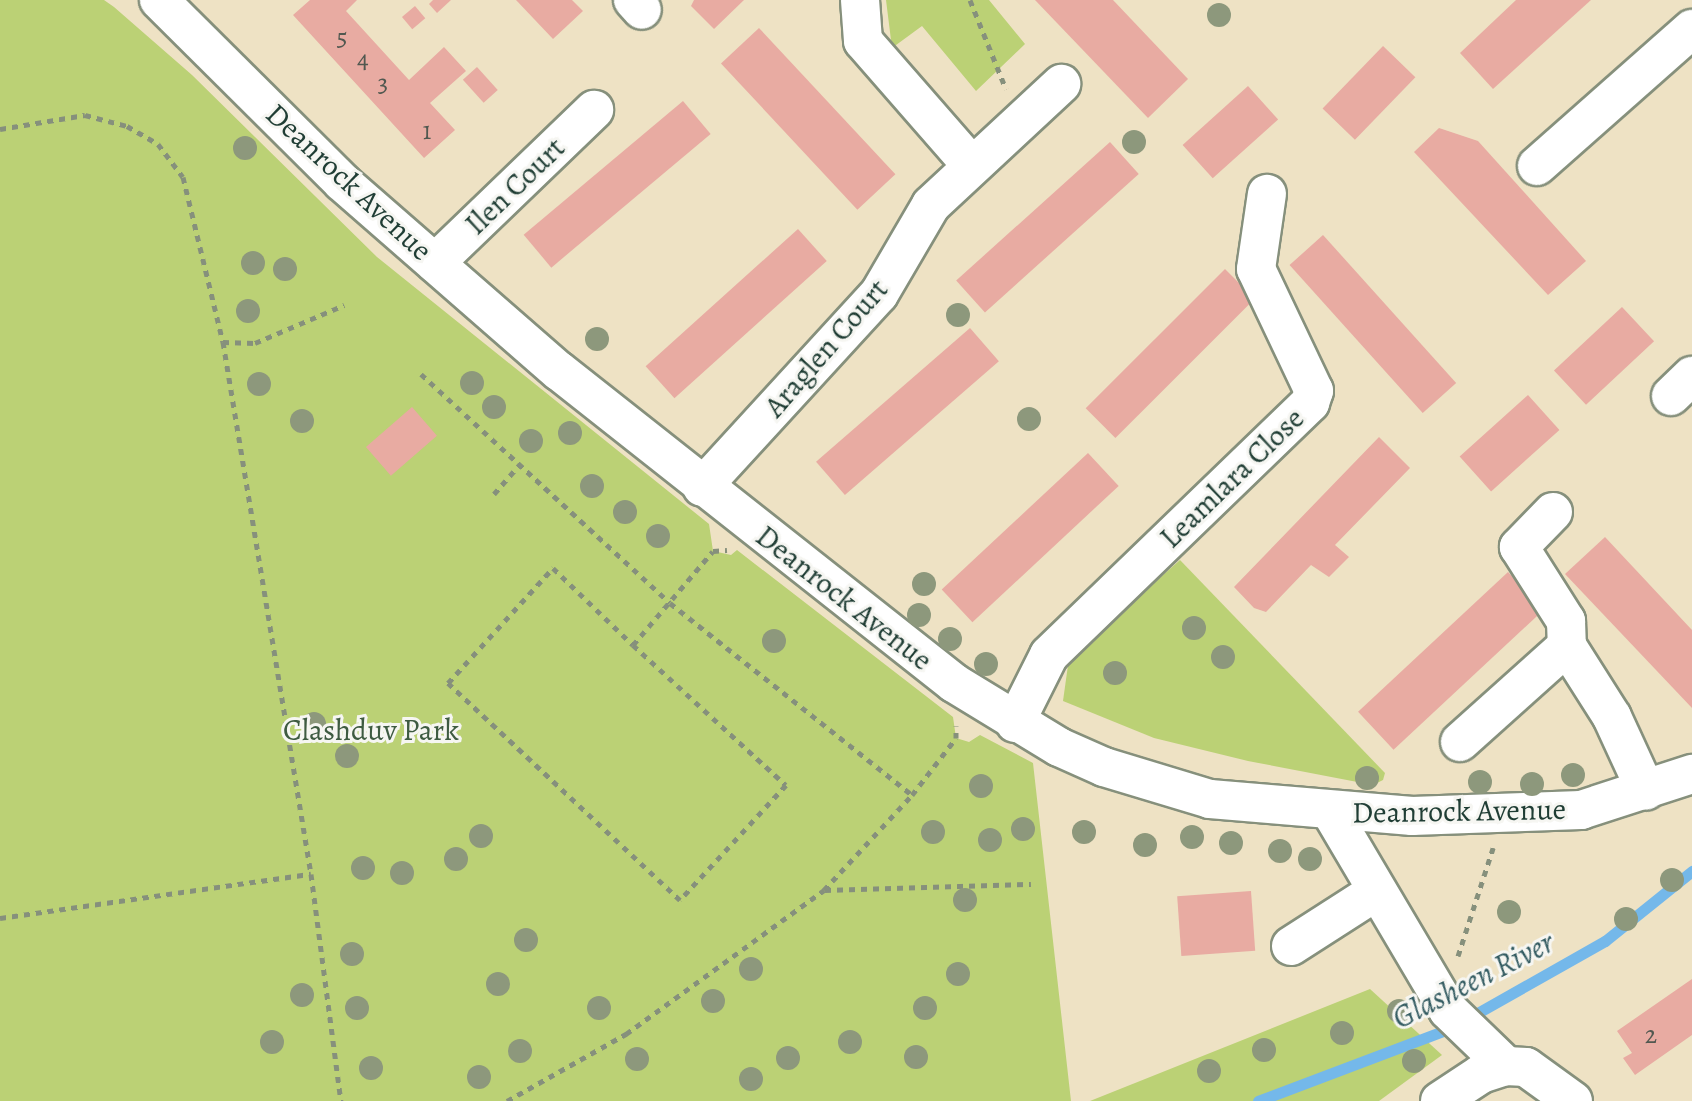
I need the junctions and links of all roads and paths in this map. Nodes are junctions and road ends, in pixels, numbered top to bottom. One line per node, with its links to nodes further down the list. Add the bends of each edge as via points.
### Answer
1 (159, 0): 12 (street, Deanrock Avenue, via 342,182)
2 (860, 0): 9 (street, via 863,41)
3 (970, 0): 7 (path)
4 (1692, 29): 10 (street)
5 (1061, 84): 7 (street, Araglen Court)
6 (594, 110): 12 (street, Ilen Court)
7 (1020, 123): 9 (street, Araglen Court)
8 (0, 129): 14 (path, via 85,115 127,126 158,144 183,177)
9 (972, 166): 17 (street, Araglen Court, via 931,205 879,294)
10 (1537, 166)
11 (1267, 194): 25 (street, Leamlara Close, via 1256,269 1314,391 1310,403 1049,655)
12 (435, 263): 17 (street, Deanrock Avenue)
13 (344, 305): 14 (path, via 255,343)
14 (223, 342): 32 (path)
15 (421, 374): 16 (path)
16 (520, 464): 18 (path); 21 (path)
17 (702, 487): 24 (street, Deanrock Avenue)
18 (494, 494)
19 (1553, 512): 23 (street, via 1519,547 1566,621)
20 (713, 551): 21 (path)
21 (670, 603): 22 (path); 29 (path)
22 (633, 645): 22 (path, via 786,785 680,900 448,683 553,568)
23 (1567, 646): 26 (street); 28 (street, via 1612,717)
24 (954, 683): 25 (street, Deanrock Avenue); 29 (path, via 956,738)
25 (1015, 723): 30 (street, Deanrock Avenue, via 1104,767 1161,786 1210,799)
26 (1460, 742)
27 (1692, 774): 28 (street, Deanrock Avenue)
28 (1646, 791): 31 (street, Deanrock Avenue, via 1581,810)
29 (912, 795): 34 (path)
30 (1331, 812): 31 (street, Deanrock Avenue); 35 (street)
31 (1503, 816): 38 (path, via 1450,982)
32 (311, 874): 36 (path); 41 (path)
33 (1031, 884): 34 (path)
34 (824, 890): 42 (path, via 626,1034)
35 (1375, 892): 37 (street); 38 (street)
36 (0, 918)
37 (1291, 946)
38 (1448, 1010): 39 (street)
39 (1494, 1054): 40 (street); 43 (street, via 1481,1074)
40 (1562, 1091)
41 (341, 1101)
42 (507, 1101)
43 (1440, 1101)

